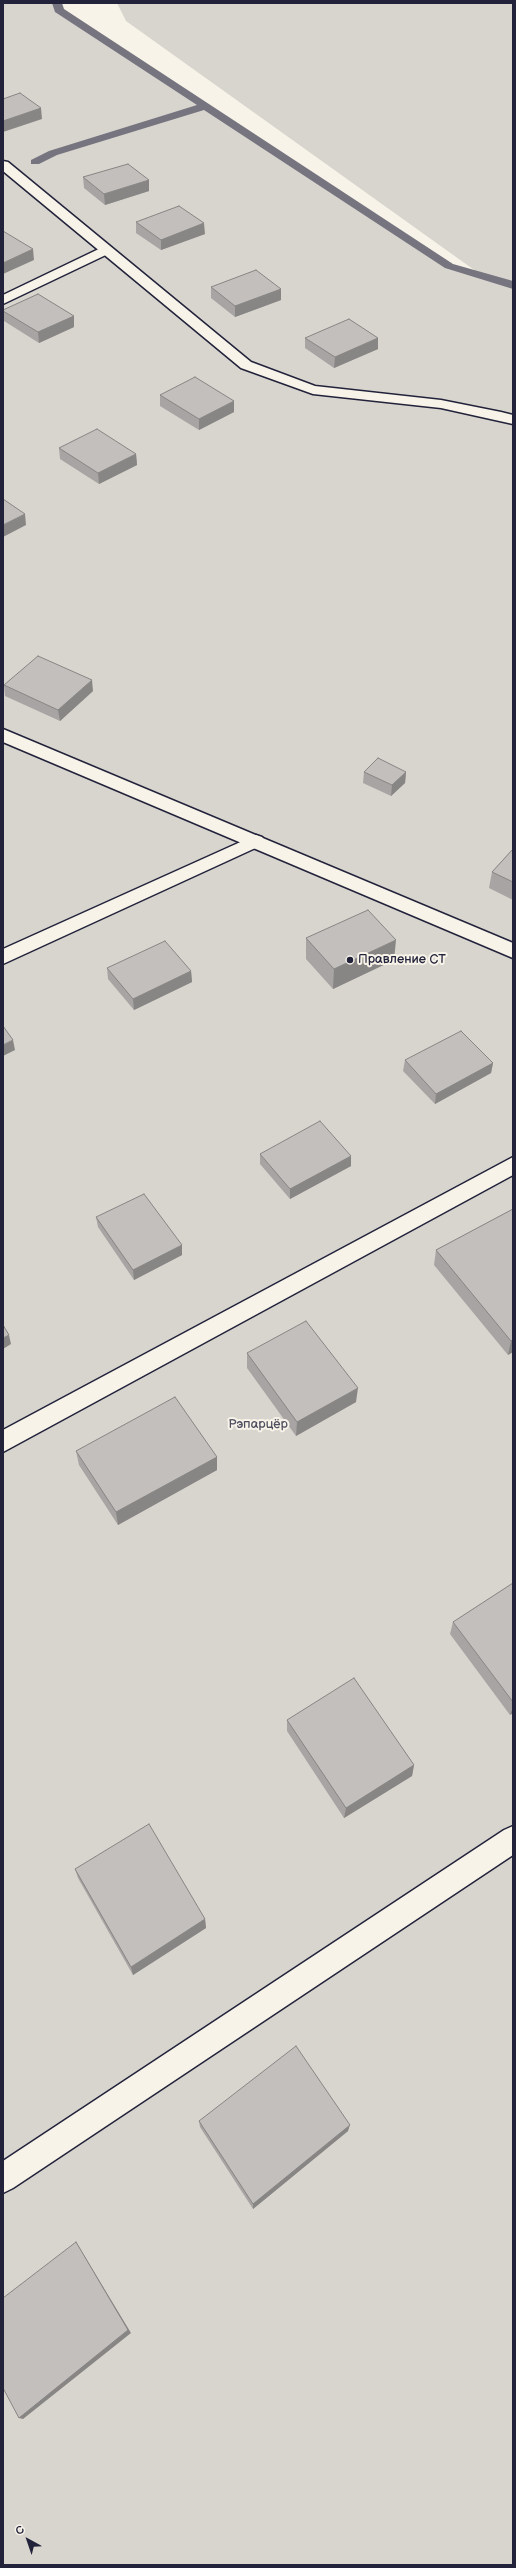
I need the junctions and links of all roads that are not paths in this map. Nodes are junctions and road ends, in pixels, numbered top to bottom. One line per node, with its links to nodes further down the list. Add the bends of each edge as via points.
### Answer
1 (3, 165): 2 (street)
2 (105, 250): 3 (street); 4 (street, via 246,365 313,390 441,404)
3 (3, 300)
4 (513, 420)
5 (3, 735): 6 (street)
6 (256, 841): 7 (street); 8 (street)
7 (513, 951)
8 (3, 957)
9 (513, 1165): 10 (street)
10 (3, 1442)
11 (513, 1839): 12 (street)
12 (3, 2178)

